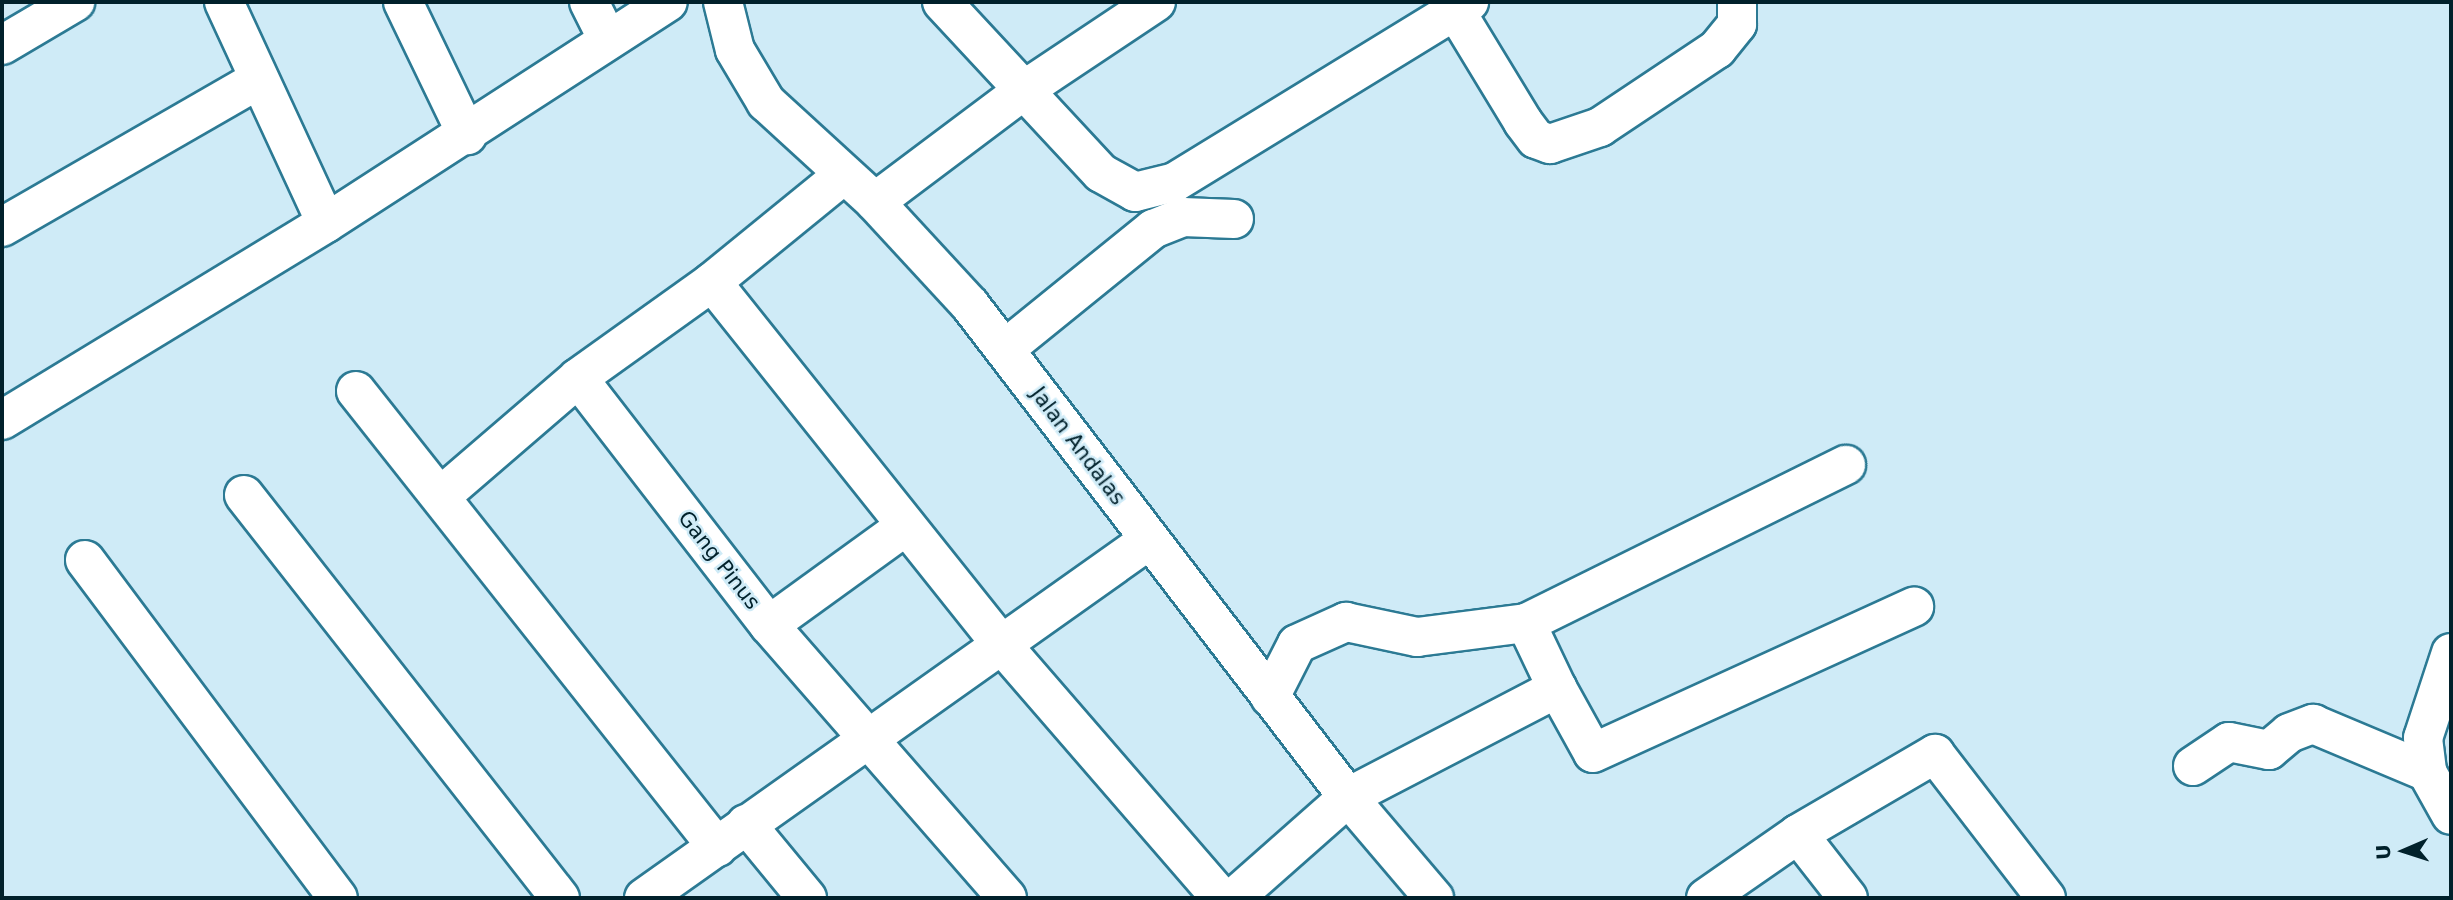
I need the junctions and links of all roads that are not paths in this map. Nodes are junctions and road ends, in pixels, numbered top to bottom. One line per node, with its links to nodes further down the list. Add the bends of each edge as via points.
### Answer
1 (75, 2): 12 (street)
2 (224, 2): 13 (street)
3 (403, 2): 15 (street)
4 (590, 2): 11 (street)
5 (668, 2): 11 (street)
6 (723, 2): 16 (street, Jalan Andalas, via 735,50 749,80 786,124)
7 (942, 2): 14 (street)
8 (1156, 2): 14 (street)
9 (1737, 2): 10 (street, via 1737,24 1717,49 1600,127 1550,144 1536,139 1523,122)
10 (1462, 6): 14 (street, via 1175,182 1145,192 1123,189 1101,173)
11 (608, 40): 15 (street)
12 (2, 45)
13 (258, 80): 19 (street); 20 (street)
14 (1027, 88): 17 (street)
15 (467, 135): 19 (street)
16 (843, 175): 17 (street, Jalan Andalas); 21 (street)
17 (875, 202): 22 (street, Jalan Andalas)
18 (1234, 219): 22 (street, via 1183,217 1153,229)
19 (326, 223): 25 (street)
20 (2, 228)
21 (712, 282): 23 (street); 29 (street)
22 (1005, 349): 30 (street, Jalan Andalas)
23 (578, 378): 28 (street); 34 (street, Gang Pinus)
24 (356, 391): 28 (street)
25 (2, 420)
26 (1846, 465): 33 (street)
27 (244, 495): 47 (street)
28 (441, 496): 44 (street)
29 (906, 526): 34 (street); 35 (street)
30 (1149, 540): 35 (street); 38 (street, Jalan Andalas)
31 (85, 560): 46 (street)
32 (1914, 607): 37 (street, via 1593,753)
33 (1526, 623): 37 (street); 38 (street, via 1417,637 1346,622 1297,644)
34 (769, 625): 39 (street, Gang Pinus)
35 (1002, 645): 39 (street); 51 (street)
36 (2451, 653): 41 (street, via 2423,738)
37 (1557, 688): 42 (street)
38 (1270, 697): 42 (street, Jalan Andalas)
39 (865, 739): 44 (street); 50 (street, Gang Pinus)
40 (2193, 766): 41 (street, via 2229,742 2269,750 2289,733 2313,724)
41 (2427, 772): 43 (street)
42 (1348, 797): 52 (street); 53 (street, Jalan Andalas)
43 (2451, 815)
44 (732, 835): 48 (street); 49 (street)
45 (1798, 835): 54 (street); 55 (street); 56 (street, via 1935,754)
46 (338, 898)
47 (560, 898)
48 (644, 898)
49 (807, 898)
50 (1007, 898)
51 (1221, 898)
52 (1234, 898)
53 (1434, 898)
54 (1706, 898)
55 (1848, 898)
56 (2046, 898)

